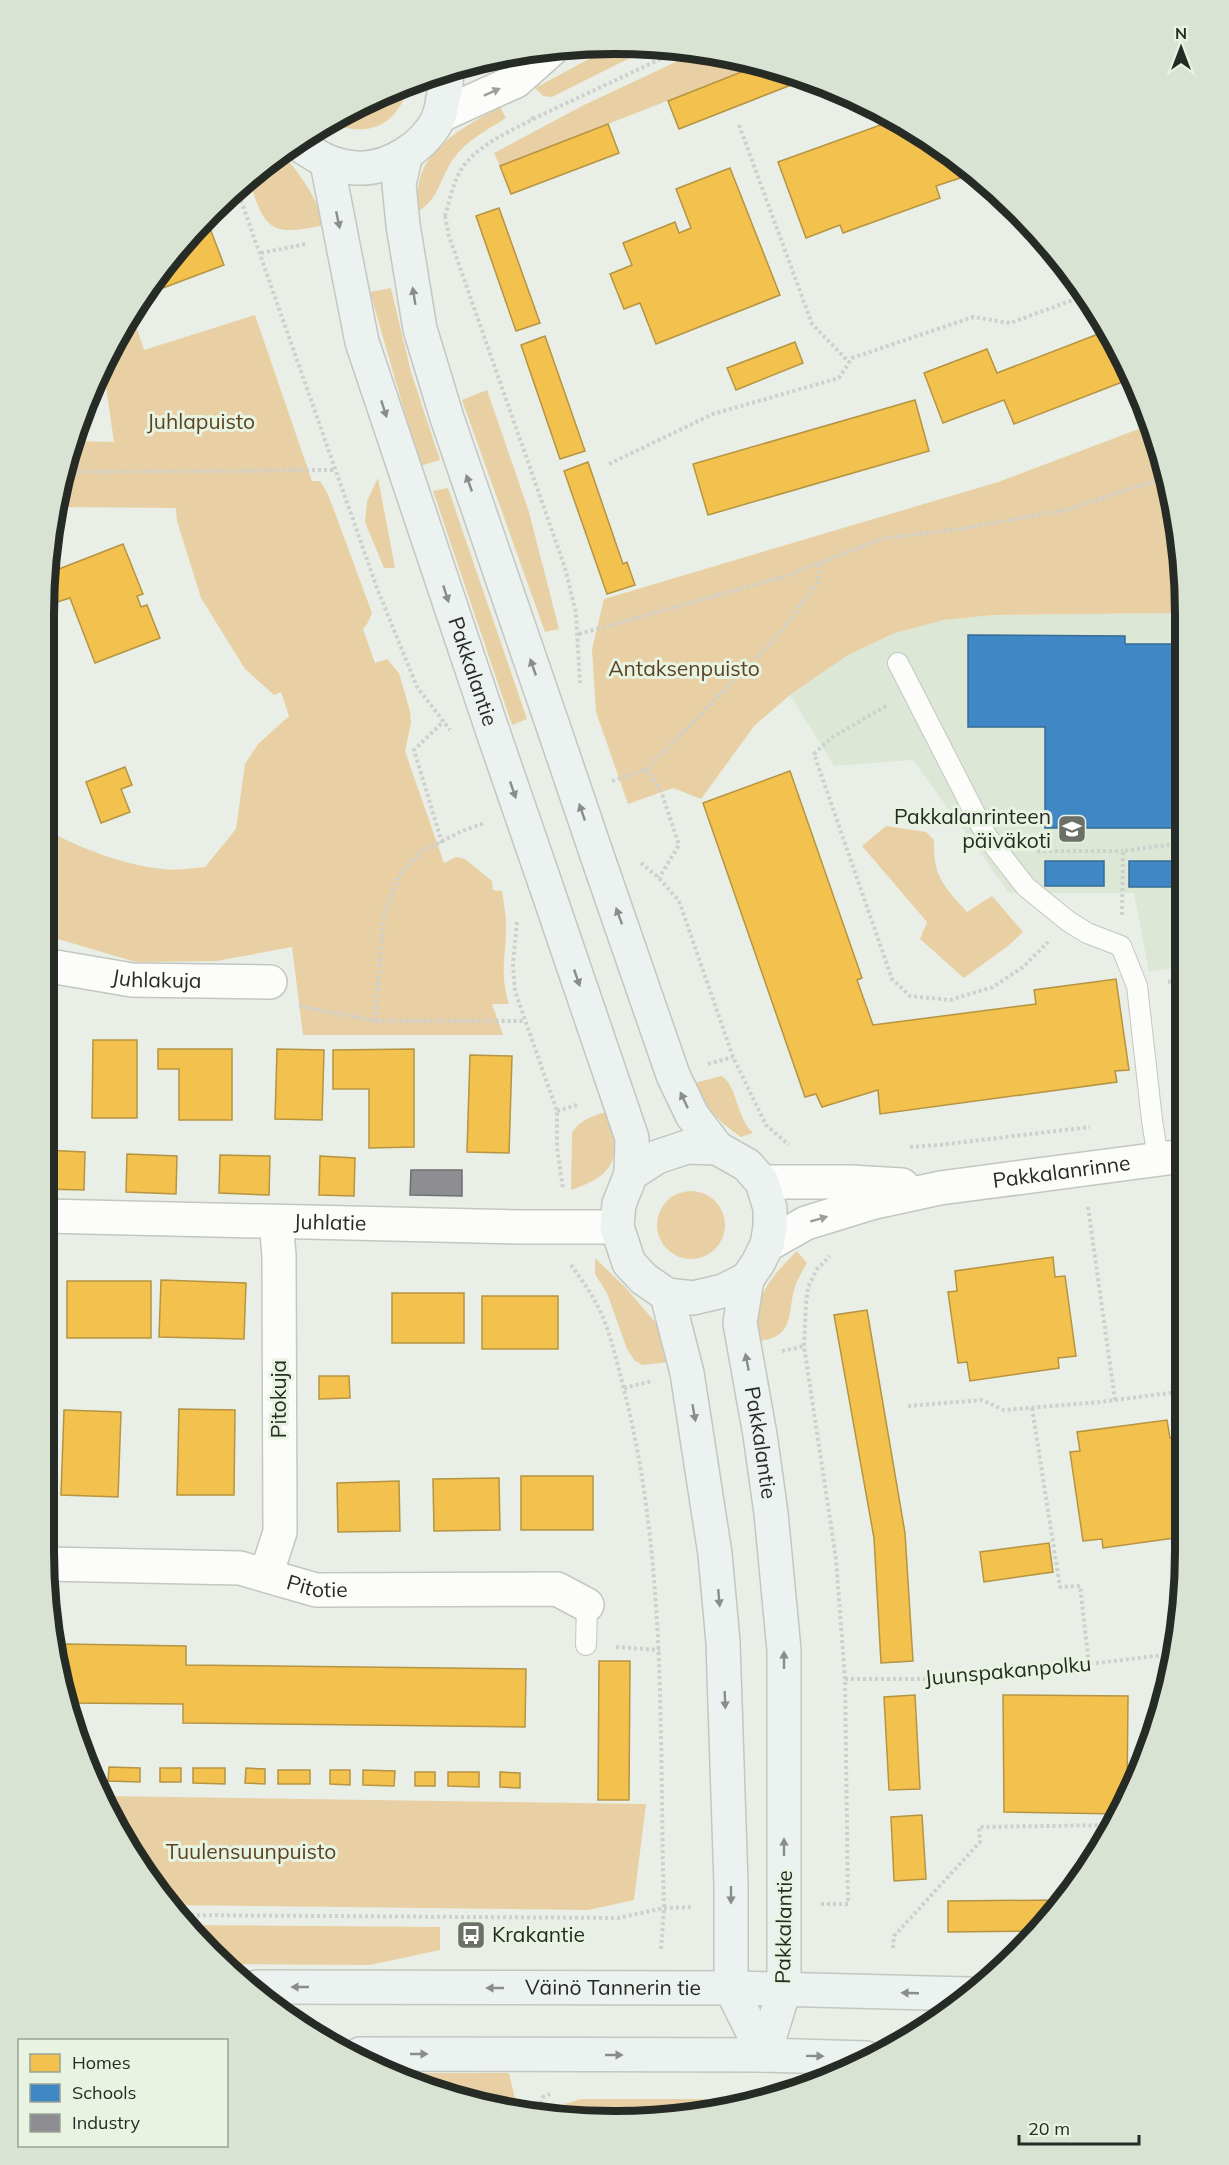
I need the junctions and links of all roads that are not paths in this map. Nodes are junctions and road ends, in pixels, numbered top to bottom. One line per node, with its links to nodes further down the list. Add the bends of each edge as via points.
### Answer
1 (541, 59): 3 (street, one-way to 1, via 516,81)
2 (446, 80): 3 (street)
3 (439, 116): 5 (street, via 426,138)
4 (304, 148): 6 (street)
5 (406, 154): 6 (street, via 379,166 357,168); 10 (street, one-way to 5, bridge, via 692,1115 673,1075 451,430 420,329 403,225 399,184)
6 (327, 163): 12 (street, Pakkalantie, one-way to 12, bridge, via 362,342 632,1138)
7 (898, 663): 11 (lane, via 987,837 1026,887 1087,933 1121,946 1137,986 1152,1120)
8 (54, 967): 9 (street, Juhlakuja, via 132,980)
9 (270, 982)
10 (717, 1148): 12 (street, via 687,1148 657,1157); 13 (street, via 747,1165)
11 (1170, 1157): 14 (street, Pakkalanrinne)
12 (631, 1174): 17 (street, via 619,1204)
13 (762, 1182): 14 (street, Pakkalanrinne); 18 (street, via 771,1208)
14 (940, 1188): 18 (street, Pakkalanrinne, one-way to 14, via 806,1223)
15 (54, 1216): 16 (street, Juhlatie)
16 (276, 1222): 17 (street, Juhlatie); 22 (street, Pitokuja, via 280,1532)
17 (617, 1227): 20 (street, via 629,1263)
18 (767, 1245): 19 (street)
19 (747, 1279): 20 (street, via 723,1291 693,1298); 27 (street, Pakkalantie, one-way to 19, via 784,1650 771,1513 740,1323)
20 (667, 1295): 26 (street, one-way to 26, via 687,1373 715,1554 723,1642)
21 (54, 1564): 22 (street, Pitotie, via 240,1568)
22 (266, 1575): 23 (street, Pitotie, via 316,1590 557,1589)
23 (587, 1605): 24 (lane)
24 (586, 1645)
25 (263, 1987): 26 (street, Väinö Tannerin tie, one-way to 25)
26 (731, 1988): 27 (street, Väinö Tannerin tie); 30 (street)
27 (784, 1990): 28 (street, Väinö Tannerin tie, one-way to 27); 30 (street, Pakkalantie)
28 (958, 1994)
29 (369, 2054): 30 (street, one-way to 30)
30 (764, 2055): 31 (street, one-way to 31)
31 (852, 2058)

